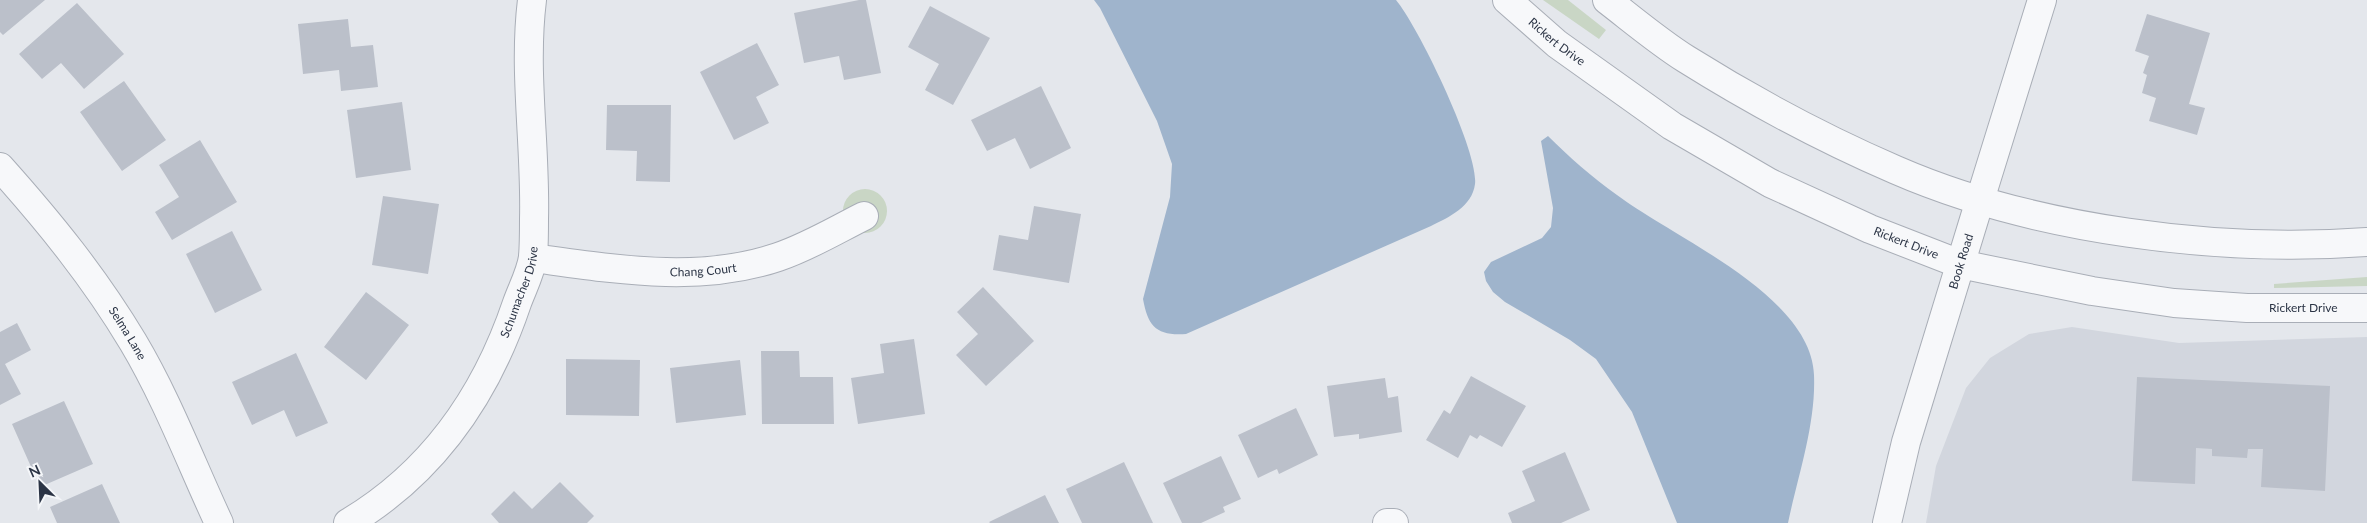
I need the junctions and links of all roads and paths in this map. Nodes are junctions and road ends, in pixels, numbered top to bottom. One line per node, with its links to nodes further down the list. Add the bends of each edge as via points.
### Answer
1 (532, 0): 9 (street, Schumacher Drive, via 528,31 535,160)
2 (1507, 0): 10 (street, Rickert Drive, via 1557,44 1680,131 1770,183 1870,229)
3 (1607, 0): 6 (street, via 1685,58 1788,118 1896,170)
4 (2042, 0): 6 (street, Book Road)
5 (0, 167): 12 (street, Selma Lane, via 77,256 133,342)
6 (1980, 200): 8 (street, via 2092,226 2215,243 2293,245); 10 (street, Book Road)
7 (864, 216): 9 (street, Chang Court, via 778,257 736,267 682,272 627,270)
8 (2367, 242)
9 (533, 258): 13 (street, Schumacher Drive, via 507,334 475,398 440,446 408,478)
10 (1960, 264): 11 (street, Rickert Drive, via 2092,291 2174,303 2247,308); 16 (street, Book Road, via 1906,442)
11 (2367, 308)
12 (219, 523)
13 (348, 523)
14 (1387, 523): 15 (street)
15 (1394, 523)
16 (1887, 523)

